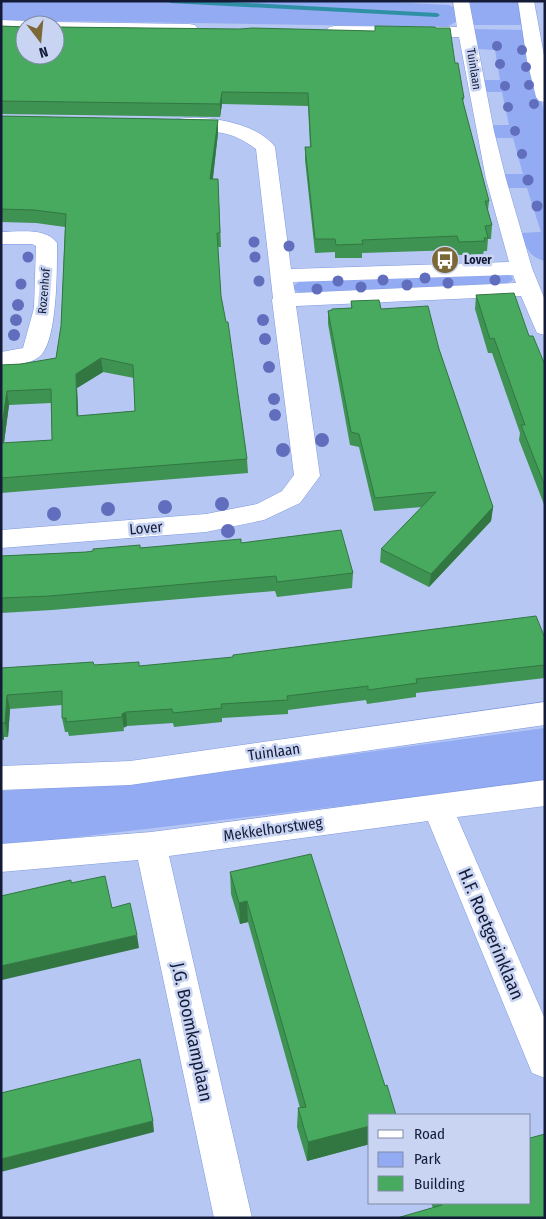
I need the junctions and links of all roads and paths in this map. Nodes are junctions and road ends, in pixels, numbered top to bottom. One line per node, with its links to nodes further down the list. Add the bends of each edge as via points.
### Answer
1 (461, 1): 8 (street)
2 (526, 1): 9 (street)
3 (1, 26): 4 (street)
4 (15, 26)
5 (65, 27): 6 (street)
6 (207, 29)
7 (316, 30): 8 (street, Tuinlaan)
8 (466, 32): 13 (street, Tuinlaan, via 485,131)
9 (545, 97)
10 (161, 124): 12 (street, Lover, via 220,125 248,134 266,147)
11 (1, 238): 16 (street, Rozenhof, via 35,238 47,243 45,308 33,351 25,356)
12 (281, 276): 13 (street); 14 (street, Lover)
13 (530, 278): 14 (street); 15 (street, Tuinlaan)
14 (284, 300): 17 (street, Lover, via 307,476 291,497 264,511 206,522)
15 (545, 328)
16 (1, 359)
17 (1, 539)
18 (545, 713): 19 (street, Tuinlaan, via 130,774)
19 (1, 778)
20 (545, 793): 21 (street, Mekkelhorstweg)
21 (437, 806): 22 (street, Mekkelhorstweg); 24 (street, H.F. Roetgerinklaan)
22 (151, 845): 23 (street, Mekkelhorstweg); 25 (street, J.G. Boomkamplaan)
23 (1, 858)
24 (545, 1061)
25 (233, 1218)

